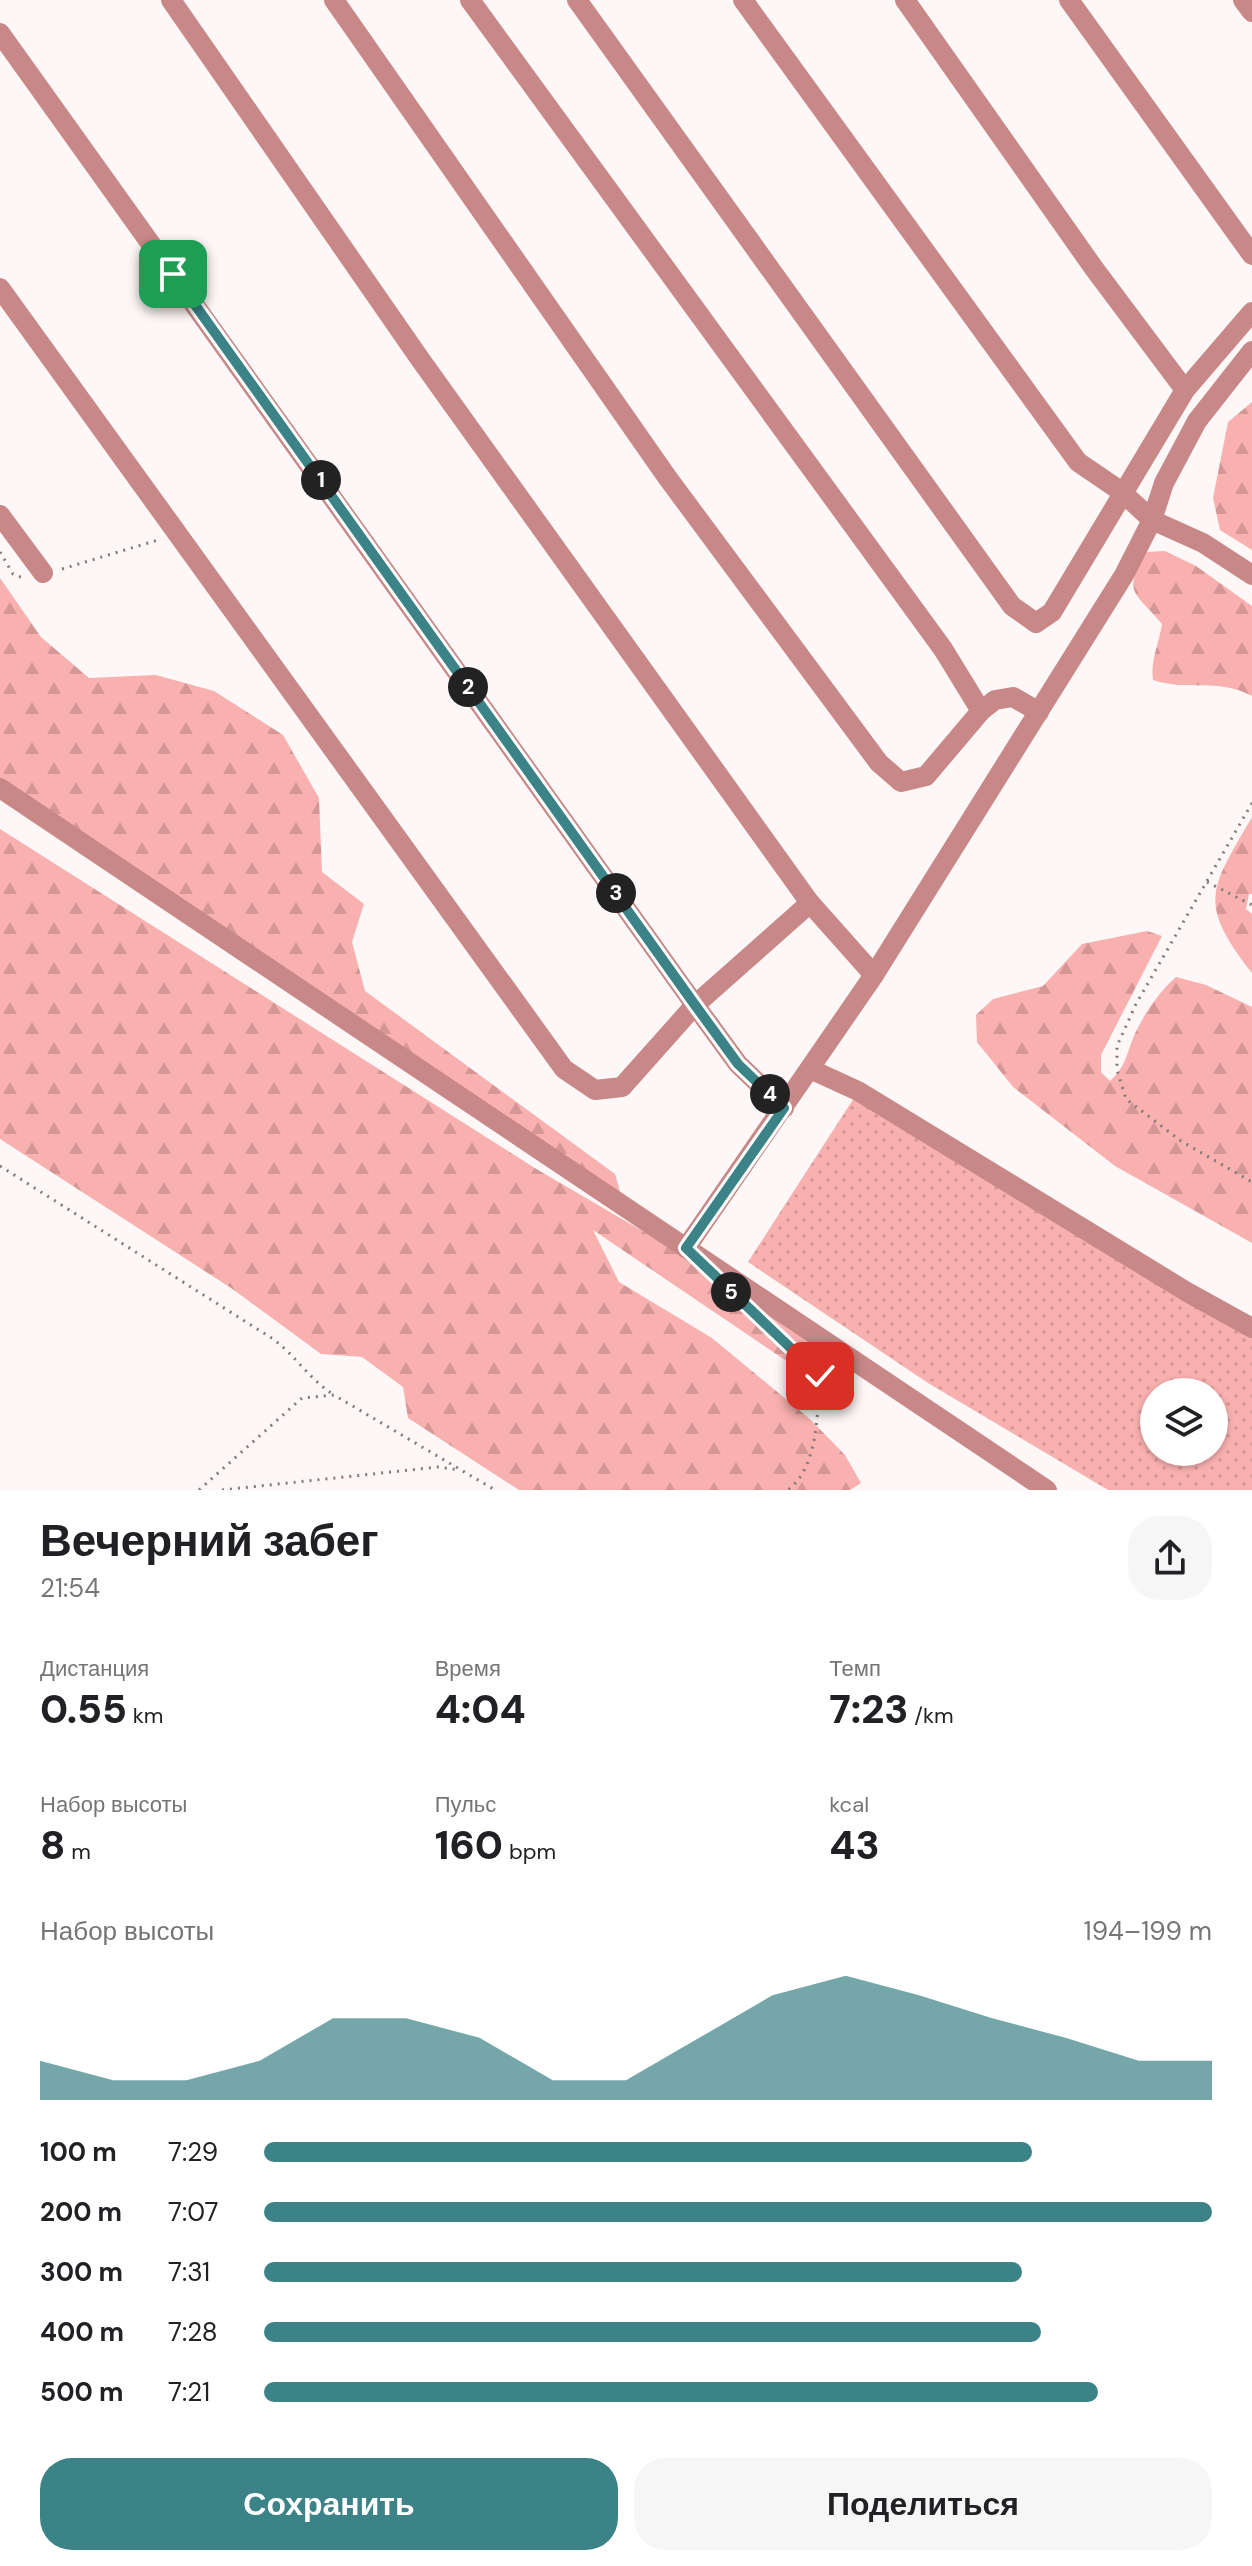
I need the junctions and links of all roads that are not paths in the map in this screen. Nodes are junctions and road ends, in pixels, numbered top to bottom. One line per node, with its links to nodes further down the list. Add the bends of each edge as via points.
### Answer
1 (171, 0): 24 (street, via 420,359)
2 (334, 0): 21 (street, via 667,477 879,763 901,782 926,776)
3 (470, 0): 21 (street, via 943,649)
4 (577, 0): 16 (street, via 1012,606 1036,623 1052,612)
5 (743, 0): 16 (street, via 1078,462)
6 (905, 0): 15 (street)
7 (1069, 0): 11 (street)
8 (1243, 0): 9 (street)
9 (1252, 12)
10 (0, 33): 26 (street)
11 (1252, 255)
12 (0, 288): 26 (street, via 564,1069 595,1090 622,1087)
13 (1252, 312): 15 (street)
14 (1252, 351): 18 (street, via 1197,421 1164,483)
15 (1185, 390): 16 (street)
16 (1122, 492): 18 (street)
17 (0, 515): 19 (street)
18 (1152, 520): 20 (street, via 1203,543); 22 (street)
19 (43, 573)
20 (1252, 575)
21 (981, 711): 22 (street, via 995,700 1013,697)
22 (1039, 712): 25 (street)
23 (0, 788): 29 (street)
24 (810, 903): 25 (street); 26 (street)
25 (874, 975): 27 (street)
26 (695, 1005): 28 (street, via 738,1064)
27 (810, 1069): 28 (street); 30 (street, via 858,1091)
28 (784, 1108): 29 (street)
29 (686, 1248): 31 (street)
30 (1252, 1328)
31 (1040, 1488)

